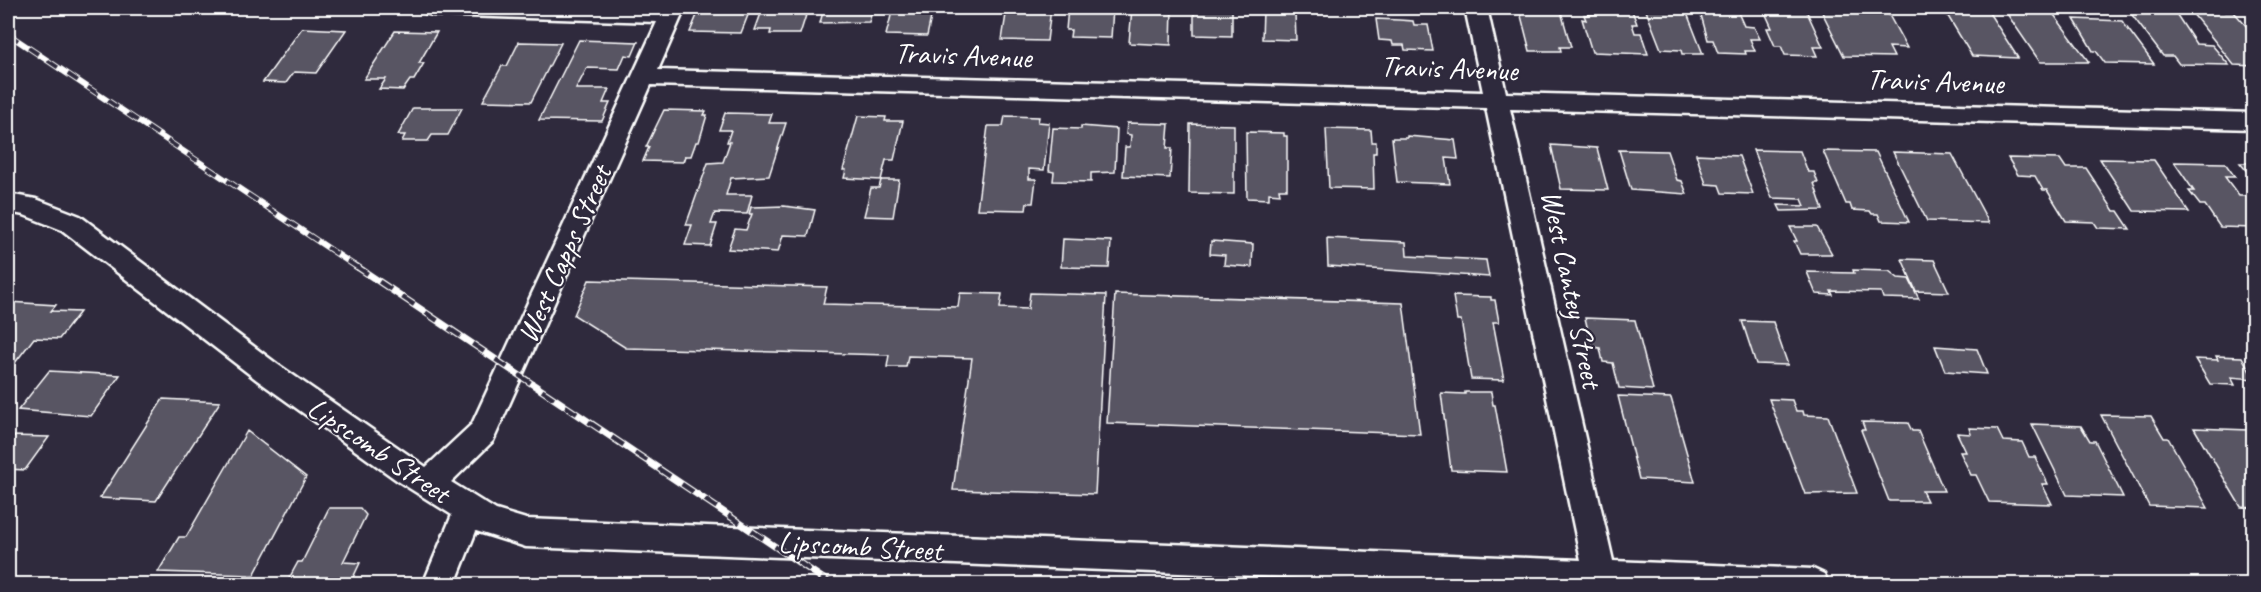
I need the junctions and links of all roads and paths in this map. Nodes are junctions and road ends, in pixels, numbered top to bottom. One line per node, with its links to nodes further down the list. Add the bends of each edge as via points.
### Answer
1 (433, 8): 3 (street)
2 (1476, 8): 5 (street, West Cantey Street)
3 (672, 11): 4 (street, West Capps Street)
4 (643, 77): 5 (street, Travis Avenue); 8 (street, West Capps Street, via 483,432)
5 (1496, 100): 6 (street, Travis Avenue); 10 (street, West Cantey Street)
6 (2253, 121)
7 (8, 203): 8 (street, Lipscomb Street, via 71,223 267,372)
8 (429, 484): 9 (street, Lipscomb Street)
9 (470, 511): 10 (street, Lipscomb Street, via 487,521 526,533); 11 (street)
10 (1602, 581): 12 (street, Lipscomb Street)
11 (439, 585)
12 (1813, 585)

